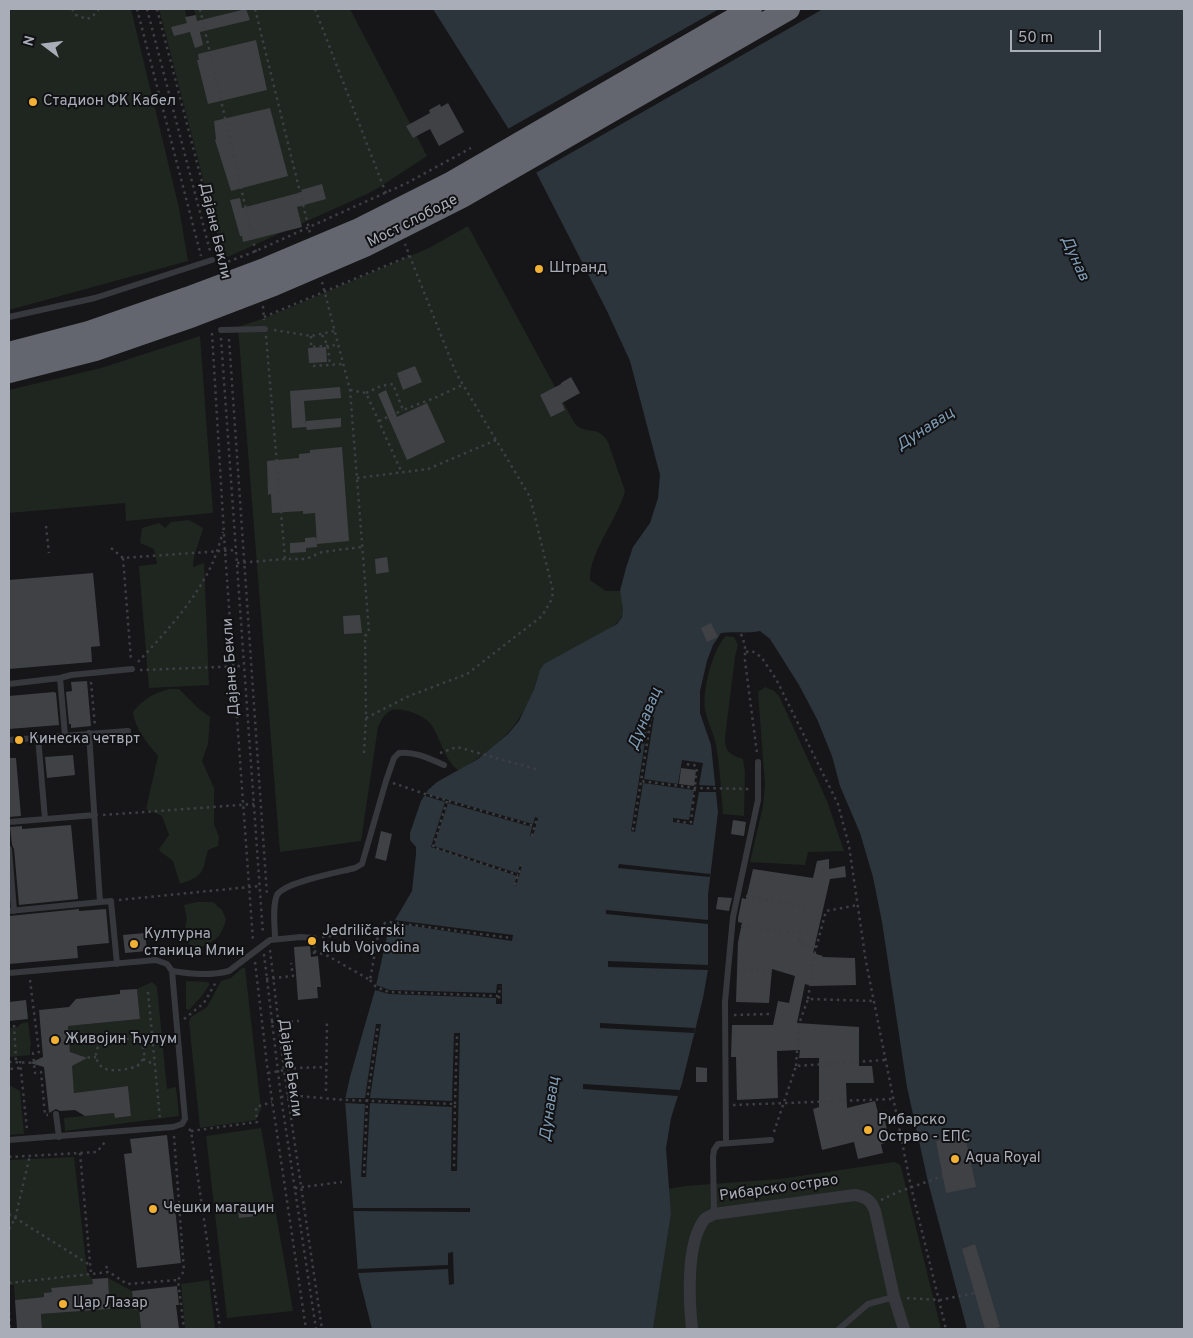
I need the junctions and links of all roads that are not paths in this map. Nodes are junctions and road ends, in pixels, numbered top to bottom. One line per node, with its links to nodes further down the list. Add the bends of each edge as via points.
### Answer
1 (751, 9): 7 (highway, Мост слободе, bridge, via 452,182 357,230 187,298 89,332)
2 (789, 9): 8 (highway, Мост слободе, bridge, via 462,197 365,246 274,286 193,316 95,350)
3 (213, 263): 4 (lane, via 156,277 95,298)
4 (9, 317)
5 (265, 329): 6 (lane)
6 (221, 330)
7 (9, 353)
8 (9, 372)
9 (132, 669): 10 (lane)
10 (60, 678): 11 (lane); 14 (lane)
11 (9, 684)
12 (128, 730): 13 (lane)
13 (92, 733): 14 (lane); 19 (lane)
14 (65, 735): 15 (lane)
15 (38, 737): 16 (lane); 20 (lane)
16 (9, 740)
17 (758, 762): 34 (lane, via 758,800 737,894 728,969)
18 (444, 765): 26 (lane, via 399,752 386,781 362,864 282,890 277,895)
19 (95, 815): 20 (lane); 23 (lane)
20 (45, 819): 21 (lane)
21 (9, 822)
22 (9, 849): 24 (lane)
23 (100, 902): 24 (lane); 27 (lane, via 111,901)
24 (12, 911)
25 (314, 938): 26 (lane)
26 (269, 940): 28 (lane, via 229,970 204,974)
27 (117, 964): 28 (lane, via 156,960 167,964); 29 (lane)
28 (172, 972): 31 (lane, via 184,1102 185,1119 182,1124)
29 (9, 973)
30 (56, 1114): 31 (lane)
31 (58, 1136): 32 (lane)
32 (9, 1140)
33 (771, 1140): 34 (lane)
34 (726, 1143): 35 (lane, via 718,1144 714,1150)
35 (714, 1214): 36 (street, Рибарско острво, via 855,1195 866,1197 873,1204); 37 (street, Рибарско острво, via 705,1219 697,1236 689,1273)
36 (894, 1297): 38 (lane, via 868,1304); 39 (street)
37 (692, 1329)
38 (839, 1329)
39 (904, 1329)

